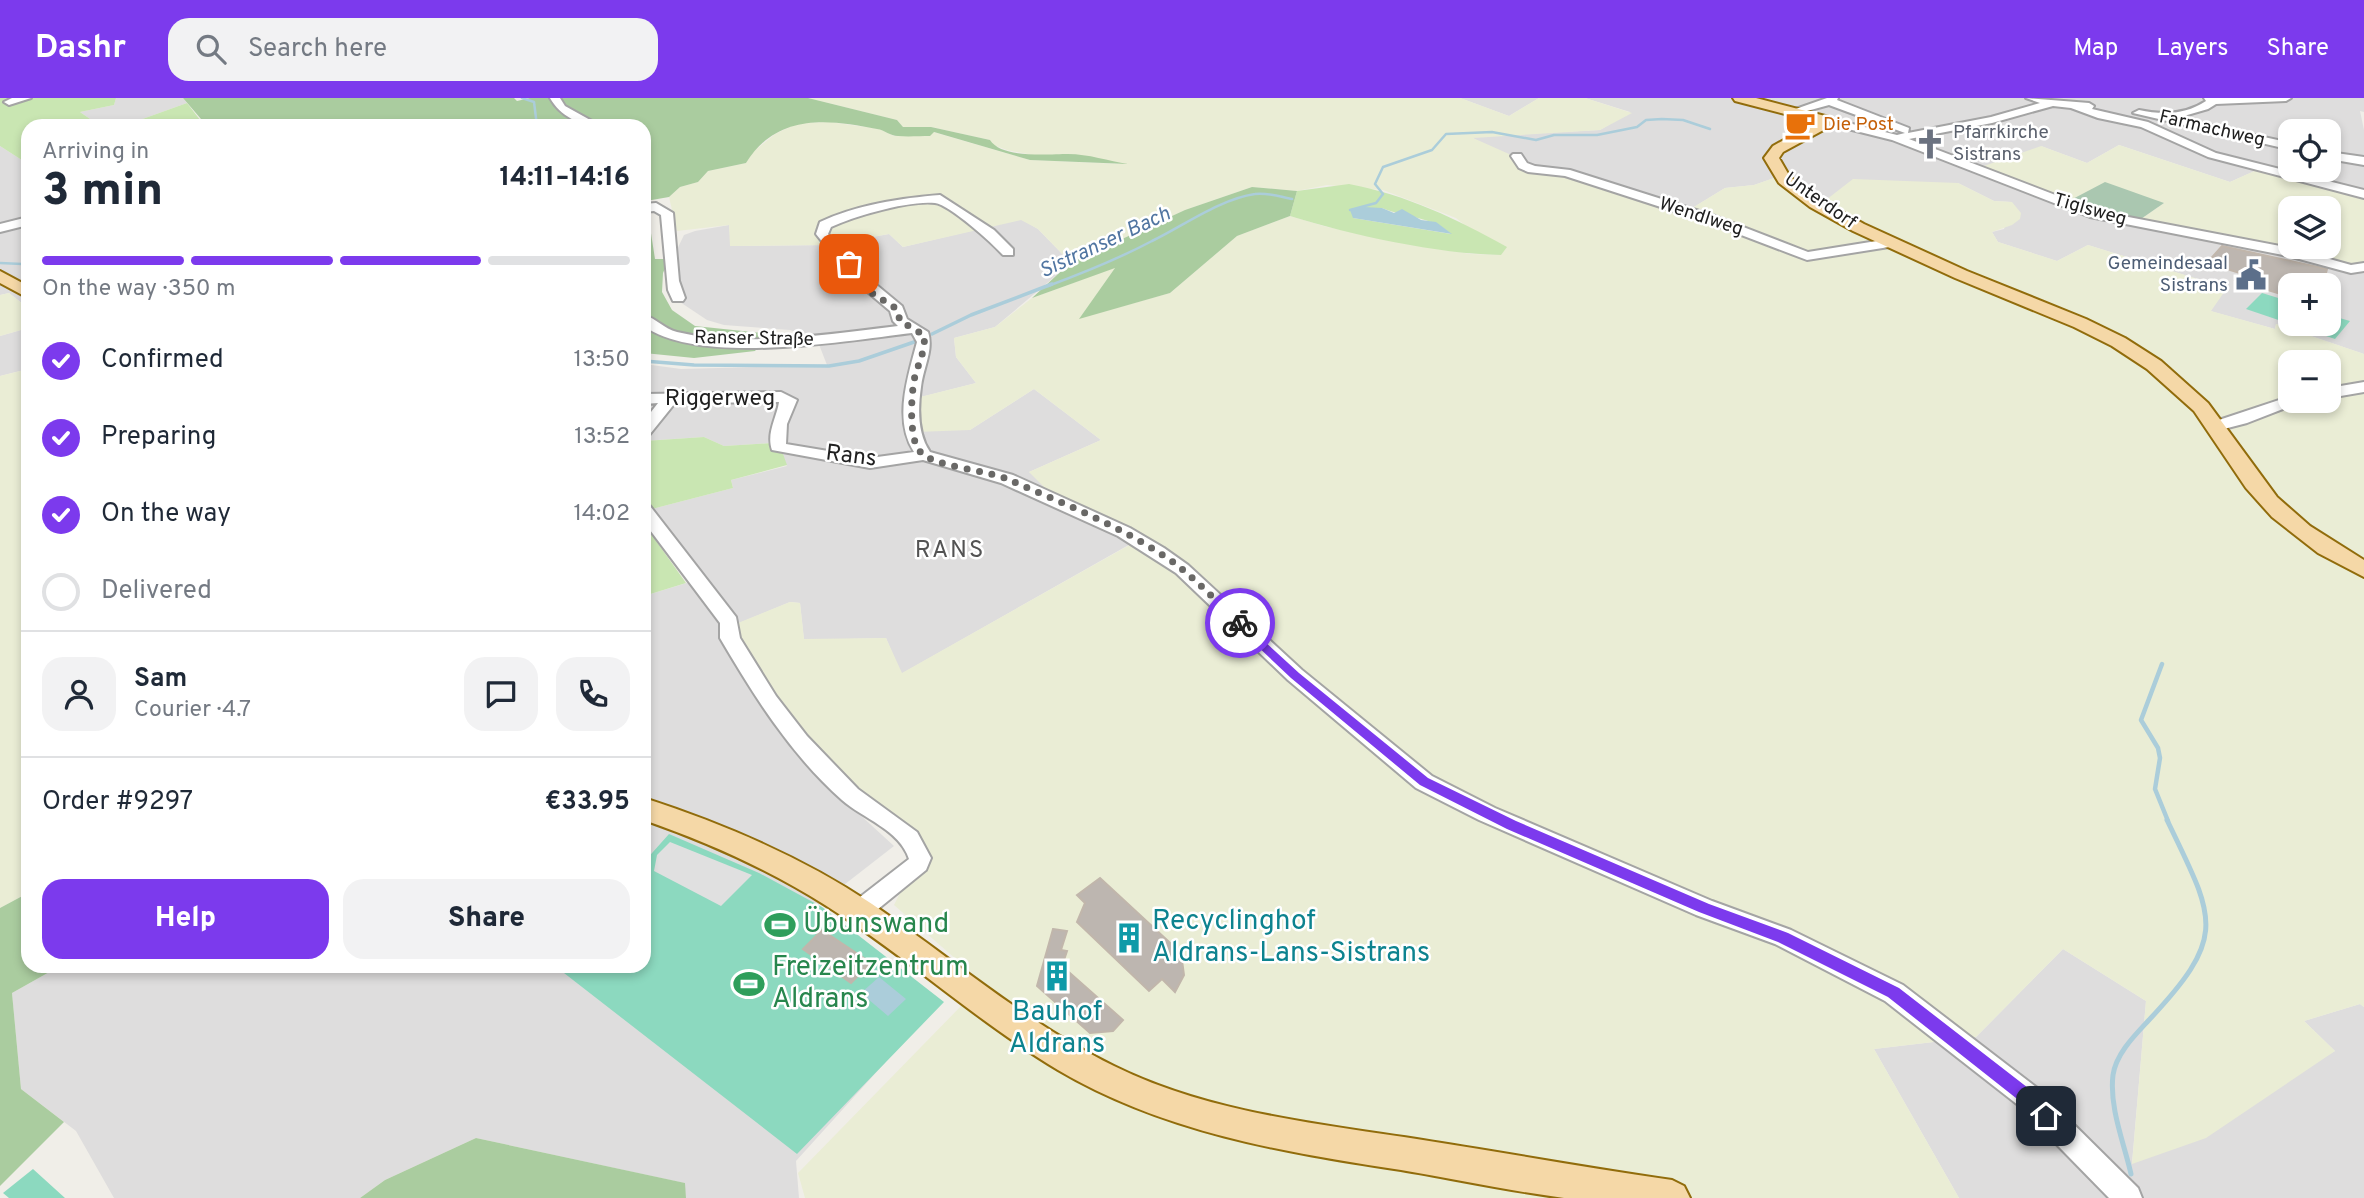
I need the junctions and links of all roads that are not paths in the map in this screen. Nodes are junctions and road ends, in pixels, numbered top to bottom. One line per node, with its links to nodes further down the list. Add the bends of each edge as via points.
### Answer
1 (26, 98): 8 (street)
2 (555, 98): 12 (street, via 561,108)
3 (2031, 98): 9 (street)
4 (2286, 98): 7 (street)
5 (1747, 99): 10 (main road)
6 (1832, 99): 10 (street); 15 (street)
7 (2211, 99): 11 (street, via 2204,107)
8 (6, 101)
9 (2050, 103): 14 (street, via 2102,116); 15 (street, via 1997,119)
10 (1796, 111): 13 (main road)
11 (2164, 118): 14 (street, Farmachweg); 17 (street, Farmachweg)
12 (582, 119)
13 (1824, 120): 16 (street, Tiglsweg); 25 (main road, Unterdorf, via 1774,152 1773,166 1822,207)
14 (2147, 120): 21 (street, via 2212,155)
15 (1916, 134): 16 (street)
16 (1896, 138): 27 (street, Tiglsweg, via 2099,215)
17 (2278, 144)
18 (1517, 156): 25 (street, Wendlweg, via 1532,169 1566,173 1712,219 1807,256)
19 (2341, 157): 20 (street)
20 (2364, 161)
21 (2364, 194)
22 (651, 207): 30 (street, via 667,214 672,286)
23 (21, 223): 24 (street)
24 (0, 228)
25 (1889, 243): 39 (main road, via 2125,345 2172,377)
26 (1008, 252): 32 (street, via 940,199 911,201 825,225 822,234 832,247 872,293 897,309 900,321)
27 (2360, 270)
28 (0, 276): 29 (main road)
29 (21, 289)
30 (678, 298)
31 (651, 324): 32 (street, Ranser Straße, via 665,334 719,341 827,339)
32 (914, 328): 41 (street, via 925,339 914,387 912,430)
33 (2364, 387): 34 (street)
34 (2341, 391)
35 (651, 399): 36 (street, Riggerweg)
36 (669, 400): 38 (street); 40 (street, Riggerweg, via 786,398)
37 (2278, 406): 39 (street)
38 (651, 422)
39 (2216, 426): 43 (main road, via 2256,486 2280,512)
40 (778, 447): 41 (street, Rans, via 870,463)
41 (924, 455): 47 (street, Rans, via 1007,479 1124,532 1174,563 1295,676 1424,782 1500,820 1783,937 1894,993 2027,1096)
42 (651, 519): 45 (street, via 729,622 730,638 787,726 849,794 915,845 918,864)
43 (2364, 570)
44 (651, 812): 45 (main road, via 787,869)
45 (859, 911): 46 (main road, via 1018,1029 1105,1078 1214,1119 1339,1145)
46 (1672, 1198)
47 (2128, 1198)

